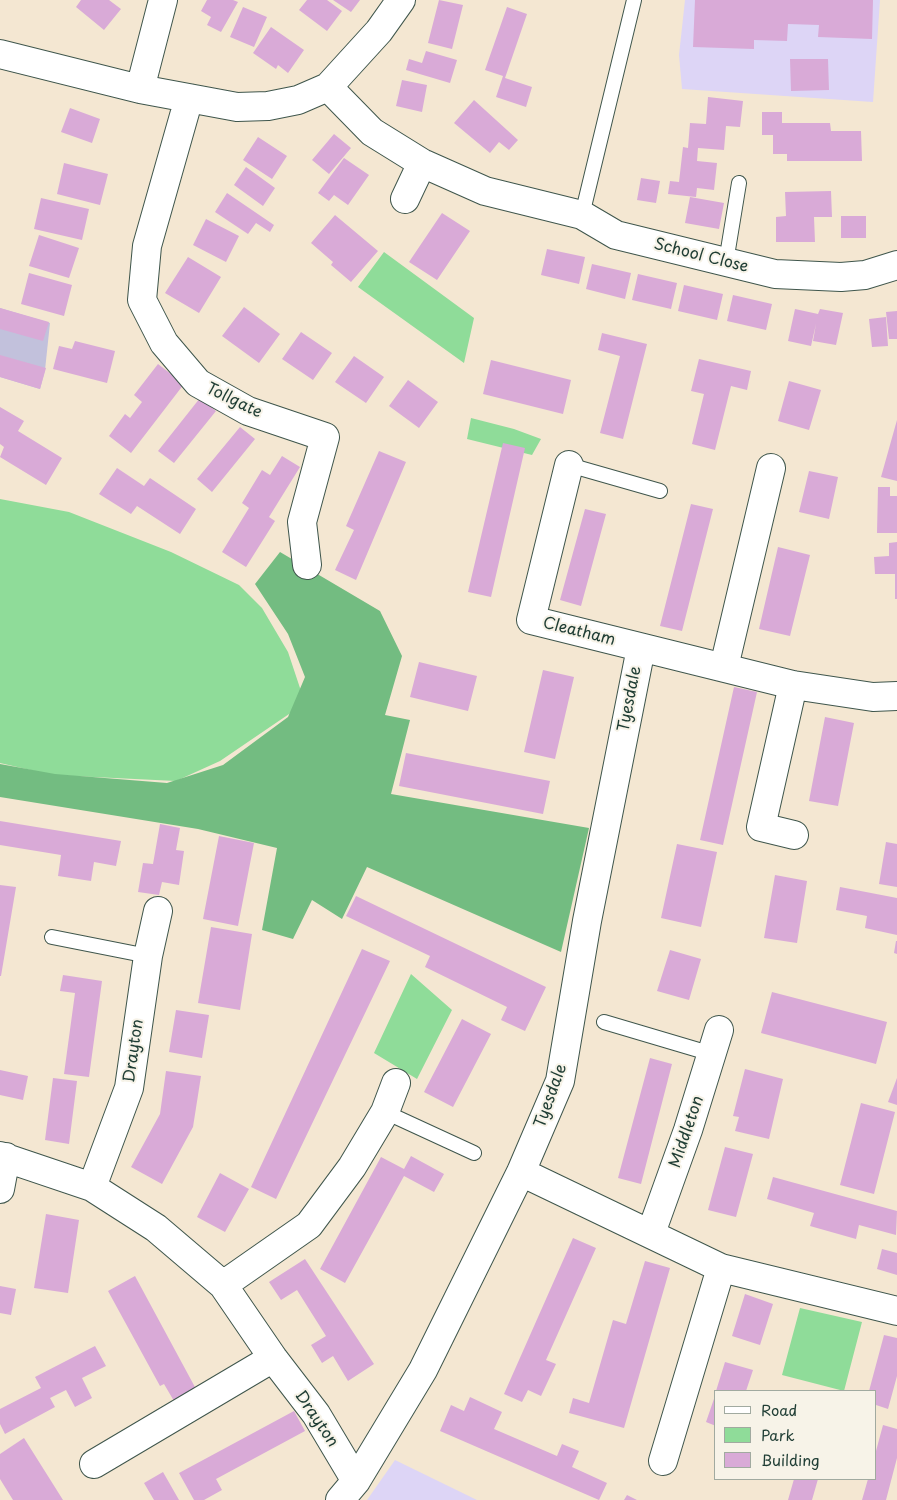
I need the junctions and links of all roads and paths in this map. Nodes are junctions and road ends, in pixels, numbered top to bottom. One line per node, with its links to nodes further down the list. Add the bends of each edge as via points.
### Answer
1 (163, 0): 6 (street)
2 (401, 0): 5 (street, via 379,31)
3 (634, 0): 11 (lane)
4 (0, 54): 6 (street)
5 (328, 87): 7 (street, via 298,100 268,106 237,106); 8 (street, via 372,132)
6 (140, 89): 7 (street)
7 (189, 98): 17 (street, Tollgate, via 146,246 142,300 164,343 198,383 248,411 325,437 302,522)
8 (422, 163): 10 (street); 11 (street, School Close, via 484,191)
9 (739, 183): 12 (lane)
10 (405, 198)
11 (582, 215): 12 (street, School Close, via 616,235)
12 (726, 262): 13 (street, School Close, via 775,274 841,277 865,275)
13 (897, 265)
14 (568, 465): 16 (lane); 18 (street, Cleatham, via 530,620)
15 (771, 468): 19 (street)
16 (660, 490)
17 (307, 565)
18 (640, 648): 19 (street, Cleatham); 32 (street, Tyesdale, via 587,921 560,1081)
19 (724, 667): 20 (street, Cleatham)
20 (793, 685): 21 (street, Cleatham, via 873,697); 22 (street, via 761,827)
21 (897, 696)
22 (794, 834)
23 (158, 911): 25 (street, Drayton)
24 (52, 937): 25 (lane)
25 (148, 956): 33 (street, Drayton, via 129,1088)
26 (604, 1022): 27 (lane)
27 (716, 1042): 35 (street, Middleton)
28 (396, 1083): 29 (street)
29 (385, 1112): 30 (lane); 37 (street, via 352,1167 309,1225)
30 (474, 1153)
31 (3, 1157): 33 (street, Drayton); 34 (street, Drayton)
32 (521, 1172): 35 (street); 42 (street, Tyesdale, via 423,1370)
33 (92, 1187): 37 (street, Drayton, via 156,1228)
34 (0, 1189)
35 (652, 1233): 36 (street)
36 (721, 1268): 38 (street); 40 (street)
37 (223, 1285): 39 (street, Drayton)
38 (897, 1311)
39 (273, 1358): 41 (street); 42 (street, Drayton, via 316,1414)
40 (663, 1461)
41 (94, 1464)
42 (348, 1491)

